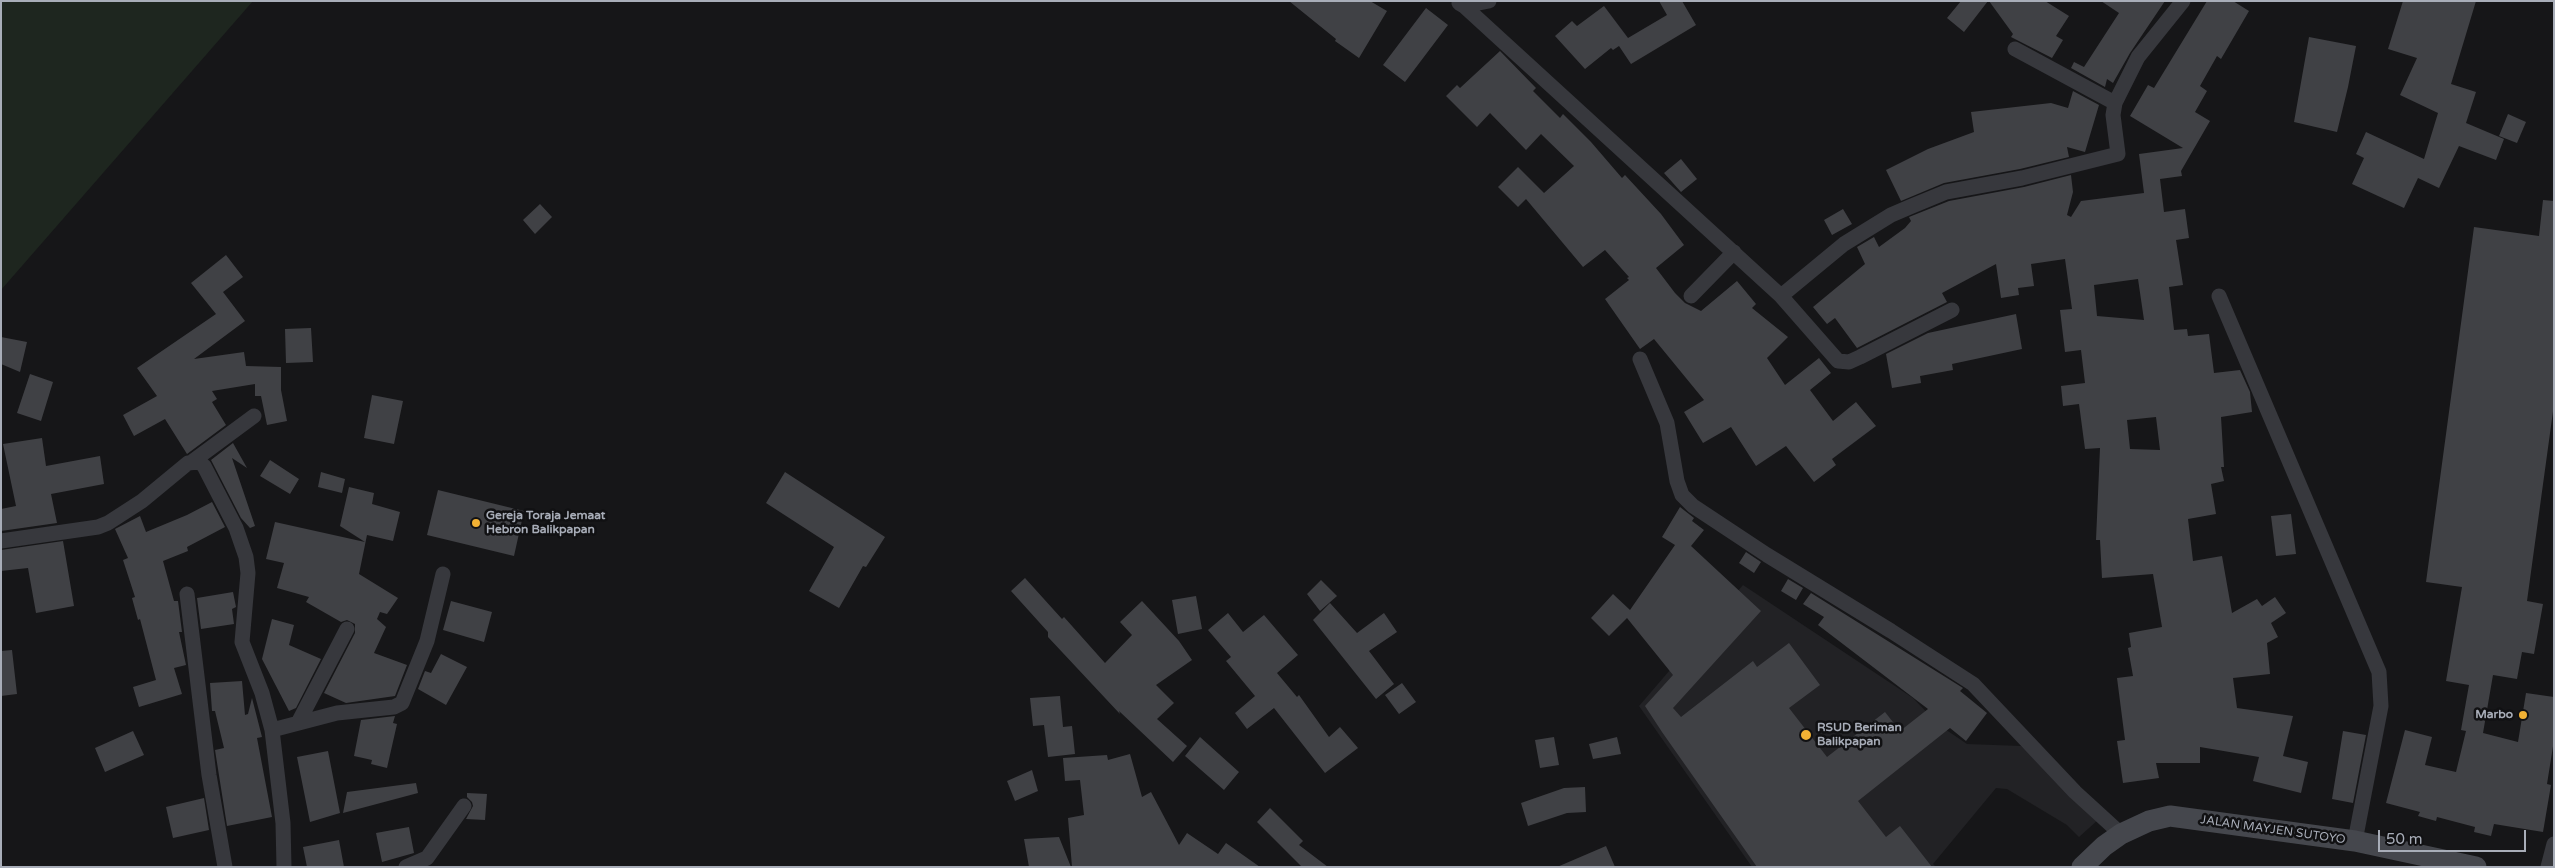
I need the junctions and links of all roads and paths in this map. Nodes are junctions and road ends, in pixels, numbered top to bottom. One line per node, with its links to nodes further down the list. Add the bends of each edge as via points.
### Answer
1 (1488, 1): 3 (street)
2 (2183, 1): 5 (street, via 2138,57)
3 (1460, 4): 6 (street)
4 (2015, 49): 5 (street)
5 (2116, 102): 8 (street, via 2113,115 2118,154 2022,178 1946,192 1912,206 1844,244)
6 (1734, 252): 7 (street); 8 (street)
7 (1691, 296)
8 (1781, 296): 10 (street, via 1841,362 1860,357)
9 (2219, 296): 22 (street, via 2379,672 2381,706)
10 (1952, 310)
11 (1640, 359): 21 (street, via 1667,423 1682,495 1693,506 1973,684 2075,792)
12 (254, 416): 13 (street)
13 (194, 461): 14 (street, via 108,524); 19 (street, via 204,466 236,528 246,557 248,573 242,642)
14 (1, 541)
15 (442, 574): 18 (street, via 427,641 402,703)
16 (187, 594): 24 (street, via 209,775)
17 (346, 629): 18 (street)
18 (298, 723): 19 (street)
19 (272, 730): 25 (street, via 284,823)
20 (464, 806): 26 (street, via 427,858)
21 (2121, 834): 22 (main road, JALAN MAYJEN SUTOYO, via 2170,816); 27 (main road, JALAN MAYJEN SUTOYO)
22 (2355, 841): 28 (main road, JALAN MAYJEN SUTOYO)
23 (2554, 844): 29 (street)
24 (225, 867)
25 (284, 867)
26 (406, 867)
27 (2082, 867)
28 (2476, 867)
29 (2548, 867)

